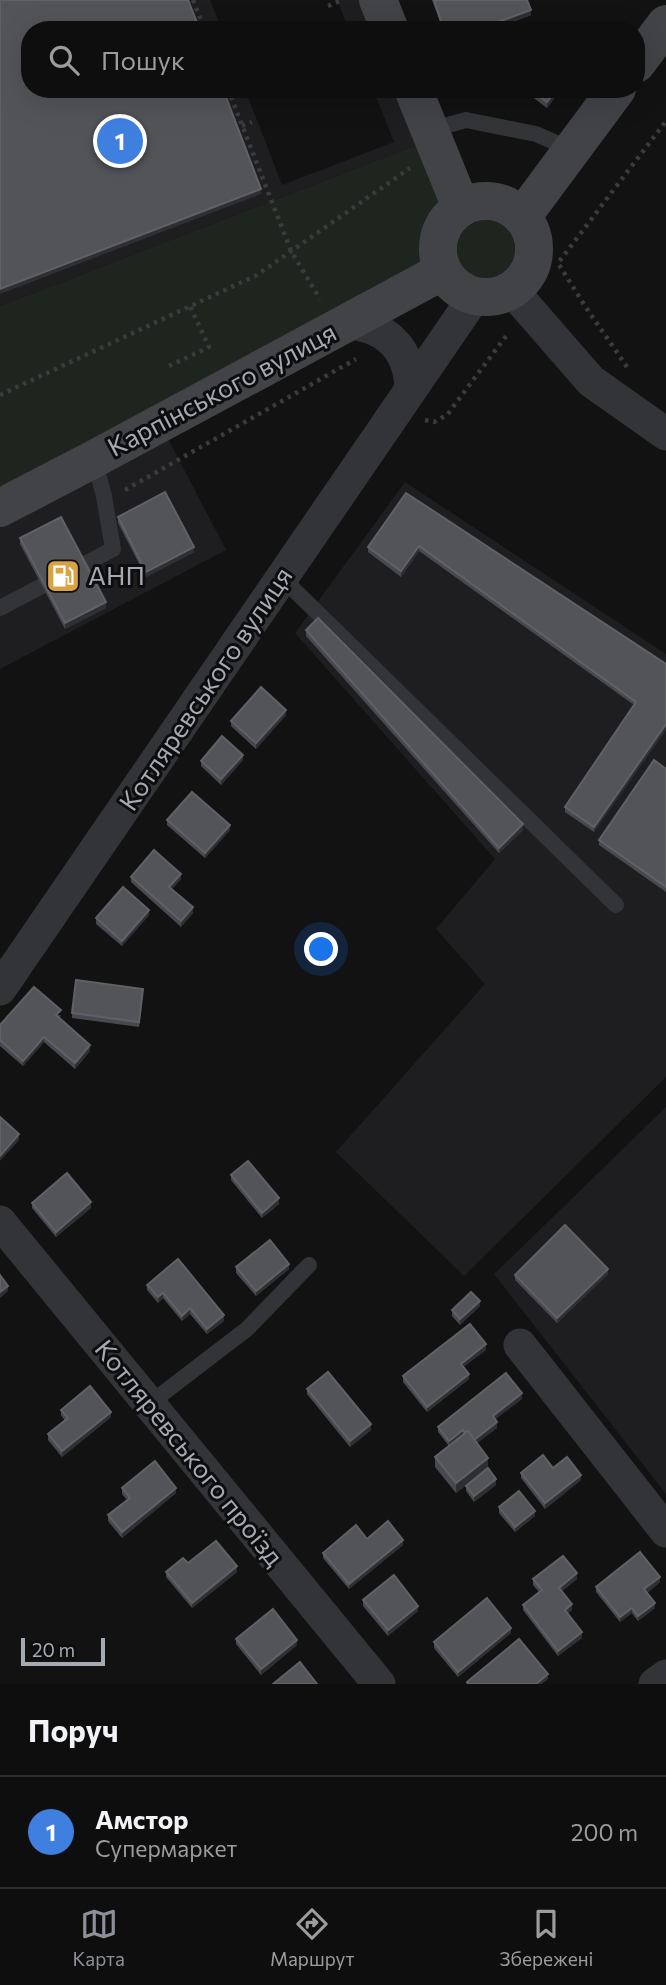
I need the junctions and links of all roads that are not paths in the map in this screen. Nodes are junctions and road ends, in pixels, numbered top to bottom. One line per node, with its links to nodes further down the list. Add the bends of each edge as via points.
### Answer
1 (378, 0): 2 (street)
2 (386, 21)
3 (664, 32): 4 (street)
4 (645, 54)
5 (417, 98): 7 (street)
6 (610, 98): 8 (street)
7 (430, 130): 8 (lane, via 466,120 536,134); 9 (street)
8 (572, 150): 10 (street)
9 (461, 207): 10 (street, via 494,201); 11 (street, via 439,236)
10 (522, 217): 12 (street, via 533,238 532,262 520,282)
11 (443, 271): 12 (street, via 457,287); 13 (street, Карпінського вулиця)
12 (493, 293): 14 (street, Котляревського вулиця); 15 (street, via 591,380)
13 (335, 314): 14 (street, via 372,327 393,341 407,363); 16 (street, Карпінського вулиця)
14 (416, 404): 19 (street, Котляревського вулиця)
15 (666, 434)
16 (94, 459): 17 (street, Карпінського вулиця); 18 (lane, via 113,549)
17 (0, 508)
18 (83, 565)
19 (282, 578): 22 (lane); 23 (street, Котляревського вулиця)
20 (43, 586): 21 (lane)
21 (0, 608)
22 (616, 905)
23 (0, 989)
24 (0, 1222): 27 (street, Котляревського проїзд)
25 (309, 1265): 27 (lane, via 247,1329)
26 (520, 1345): 28 (street)
27 (149, 1404): 30 (street, Котляревського проїзд)
28 (666, 1531)
29 (666, 1676): 31 (street)
30 (379, 1684)
31 (655, 1684)

